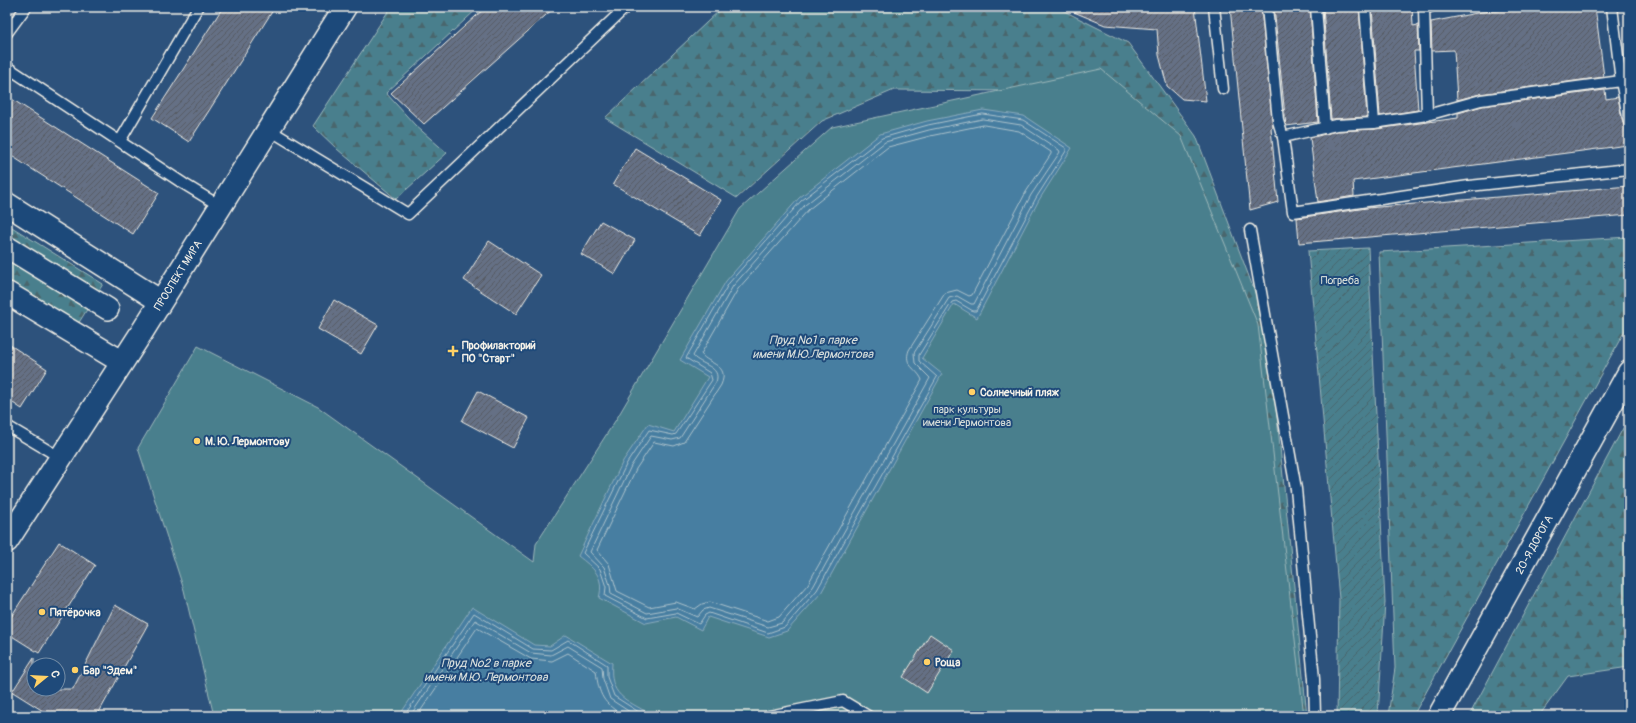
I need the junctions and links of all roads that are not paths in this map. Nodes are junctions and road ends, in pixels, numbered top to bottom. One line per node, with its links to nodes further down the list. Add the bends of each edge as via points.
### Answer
1 (26, 7): 11 (lane)
2 (198, 7): 21 (lane)
3 (345, 7): 18 (main road, ПРОСПЕКТ МИРА)
4 (626, 7): 18 (lane, via 408,214)
5 (1214, 7): 14 (lane)
6 (1267, 7): 20 (lane, via 1278,121)
7 (1316, 7): 19 (lane)
8 (1365, 7): 17 (lane)
9 (1430, 7): 15 (lane, via 1424,8)
10 (1612, 7): 13 (lane)
11 (7, 34)
12 (7, 67): 21 (lane)
13 (1621, 81): 15 (lane, via 1481,100); 16 (lane)
14 (1222, 89)
15 (1427, 115): 17 (lane)
16 (1629, 122)
17 (1374, 123): 19 (lane)
18 (268, 128): 24 (main road, ПРОСПЕКТ МИРА)
19 (1325, 128): 20 (lane)
20 (1283, 138): 22 (lane, via 1293,212 1469,186)
21 (120, 141): 24 (lane)
22 (1629, 168)
23 (7, 204): 28 (main road)
24 (220, 206): 28 (main road, ПРОСПЕКТ МИРА)
25 (1250, 230): 37 (lane, via 1296,490 1314,679)
26 (7, 247): 29 (street)
27 (7, 293): 30 (main road)
28 (160, 301): 30 (main road, ПРОСПЕКТ МИРА)
29 (108, 309)
30 (122, 362): 33 (main road, ПРОСПЕКТ МИРА)
31 (1629, 372): 38 (main road, 20-Я ДОРОГА)
32 (7, 426): 33 (lane)
33 (61, 458): 34 (main road, ПРОСПЕКТ МИРА)
34 (7, 541)
35 (769, 716): 36 (lane, via 843,701)
36 (868, 716)
37 (1315, 716)
38 (1439, 716)

